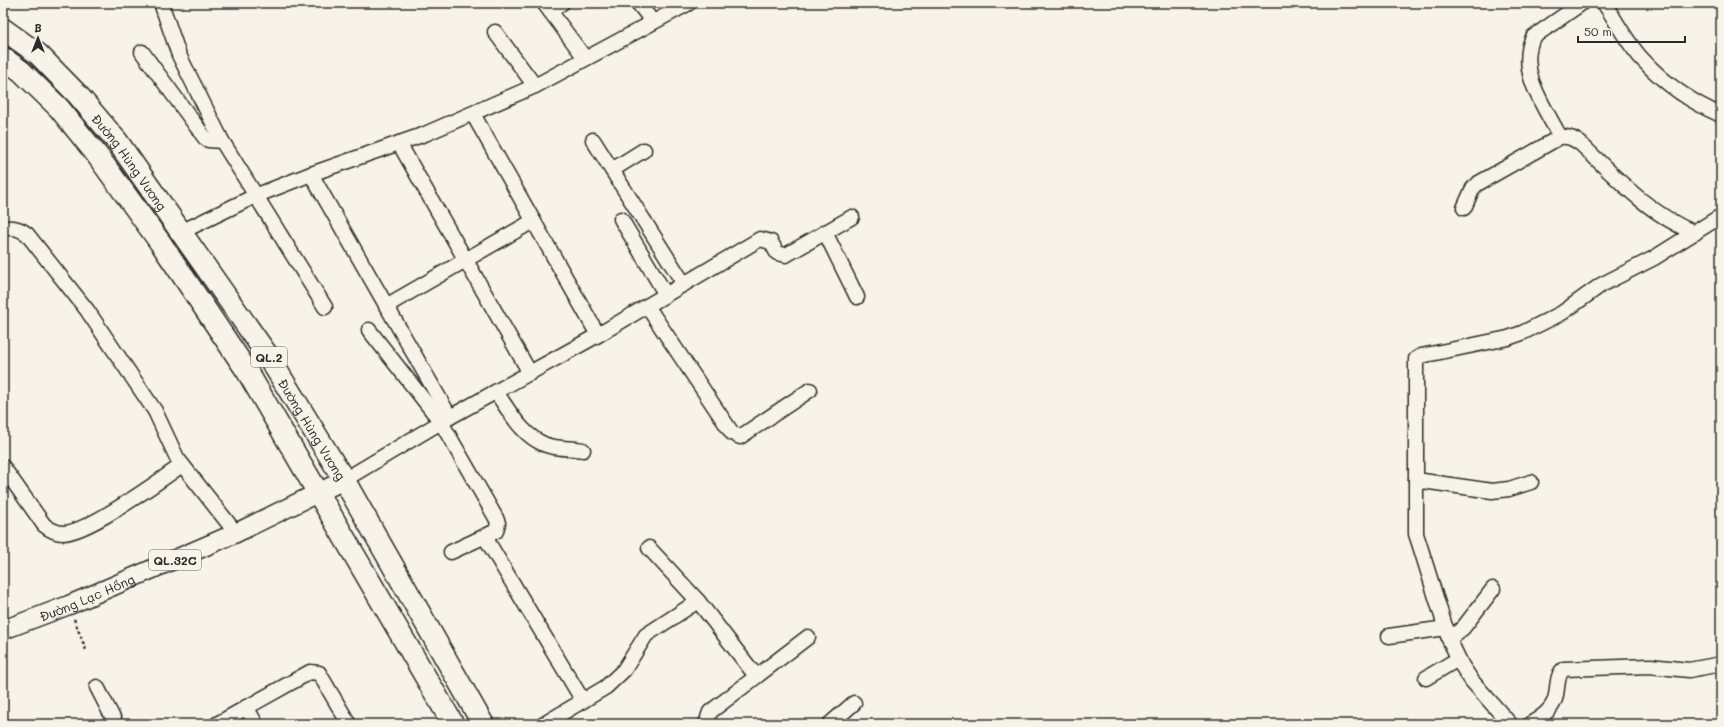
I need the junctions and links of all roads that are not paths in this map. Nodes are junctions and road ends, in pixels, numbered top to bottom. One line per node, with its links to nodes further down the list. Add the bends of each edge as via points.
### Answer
1 (562, 3): 7 (street)
2 (638, 3): 8 (street)
3 (689, 3): 8 (street)
4 (1582, 3): 17 (street, via 1533,38 1529,46 1528,68 1531,79)
5 (1604, 3): 16 (street, via 1642,60 1666,83 1696,104)
6 (164, 4): 19 (street, via 182,60)
7 (547, 7): 13 (street)
8 (653, 22): 13 (street)
9 (3, 29): 31 (highway, Đường Hùng Vương / QL.2, via 38,54 78,95 117,141)
10 (495, 32): 14 (street)
11 (142, 52): 19 (street, via 204,138)
12 (3, 58): 53 (highway, Đường Hùng Vương / QL.2, via 21,71 59,108 97,155 162,245 247,371)
13 (585, 58): 14 (street)
14 (535, 86): 15 (street)
15 (473, 114): 20 (street); 29 (street)
16 (1721, 115)
17 (1560, 137): 25 (street, via 1477,184); 33 (street, via 1569,137 1581,144 1627,189 1652,209 1673,224)
18 (593, 140): 22 (street)
19 (222, 141): 24 (street)
20 (399, 143): 23 (street); 34 (street)
21 (644, 150): 22 (street)
22 (612, 170): 35 (street)
23 (311, 174): 24 (street); 38 (street)
24 (255, 196): 31 (street); 40 (street)
25 (1464, 208)
26 (1721, 216): 33 (street)
27 (852, 217): 32 (street)
28 (621, 220): 36 (street)
29 (533, 221): 34 (street); 42 (street)
30 (3, 229): 48 (street, via 16,228 26,234 88,310 155,411)
31 (181, 232): 50 (highway, Đường Hùng Vương / QL.2, via 268,356)
32 (825, 232): 35 (street, via 786,254 777,253 771,242 760,239); 37 (street)
33 (1695, 233): 51 (street, via 1654,258 1601,285 1562,313 1522,333 1416,359)
34 (465, 260): 38 (street); 43 (street)
35 (684, 284): 36 (street)
36 (666, 294): 39 (street)
37 (857, 297)
38 (386, 306): 46 (street)
39 (647, 306): 42 (street); 44 (street, via 736,436 740,437)
40 (325, 307)
41 (369, 330): 46 (street)
42 (598, 335): 43 (street)
43 (530, 373): 45 (street)
44 (810, 390)
45 (496, 392): 46 (street); 47 (street, via 519,426 533,438 547,445)
46 (445, 420): 50 (street); 55 (street, via 498,523 496,531)
47 (583, 450)
48 (182, 465): 49 (street, via 105,516 71,532 63,533 50,530 44,525); 54 (street)
49 (3, 468)
50 (344, 480): 53 (main road, Đường Lạc Hồng / QL.32C); 77 (highway, Đường Hùng Vương / QL.2)
51 (1416, 480): 52 (street, via 1492,491); 61 (street, via 1416,534)
52 (1531, 482)
53 (319, 493): 54 (main road, Đường Lạc Hồng / QL.32C); 73 (highway, Đường Hùng Vương / QL.2)
54 (236, 533): 60 (main road, Đường Lạc Hồng / QL.32C, via 69,606)
55 (485, 537): 57 (street); 69 (street)
56 (649, 548): 59 (street)
57 (451, 552)
58 (1493, 589): 61 (street, via 1463,628)
59 (698, 601): 66 (street); 69 (street, via 646,635 619,676)
60 (3, 630)
61 (1447, 633): 62 (street); 64 (street)
62 (1389, 636)
63 (808, 637): 66 (street)
64 (1458, 659): 67 (street); 81 (street, via 1472,681)
65 (1721, 664): 82 (street, via 1689,670 1650,666 1564,669 1559,676 1555,701)
66 (756, 676): 79 (street, via 710,712)
67 (1426, 678)
68 (97, 687): 74 (street)
69 (583, 701): 78 (street)
70 (854, 704): 80 (street)
71 (246, 707): 72 (street); 75 (street); 76 (street, via 303,674 315,672 319,673)
72 (221, 723)
73 (452, 723)
74 (116, 724)
75 (256, 724)
76 (349, 724)
77 (483, 724)
78 (544, 724)
79 (706, 724)
80 (830, 724)
81 (1510, 724)
82 (1530, 724)

